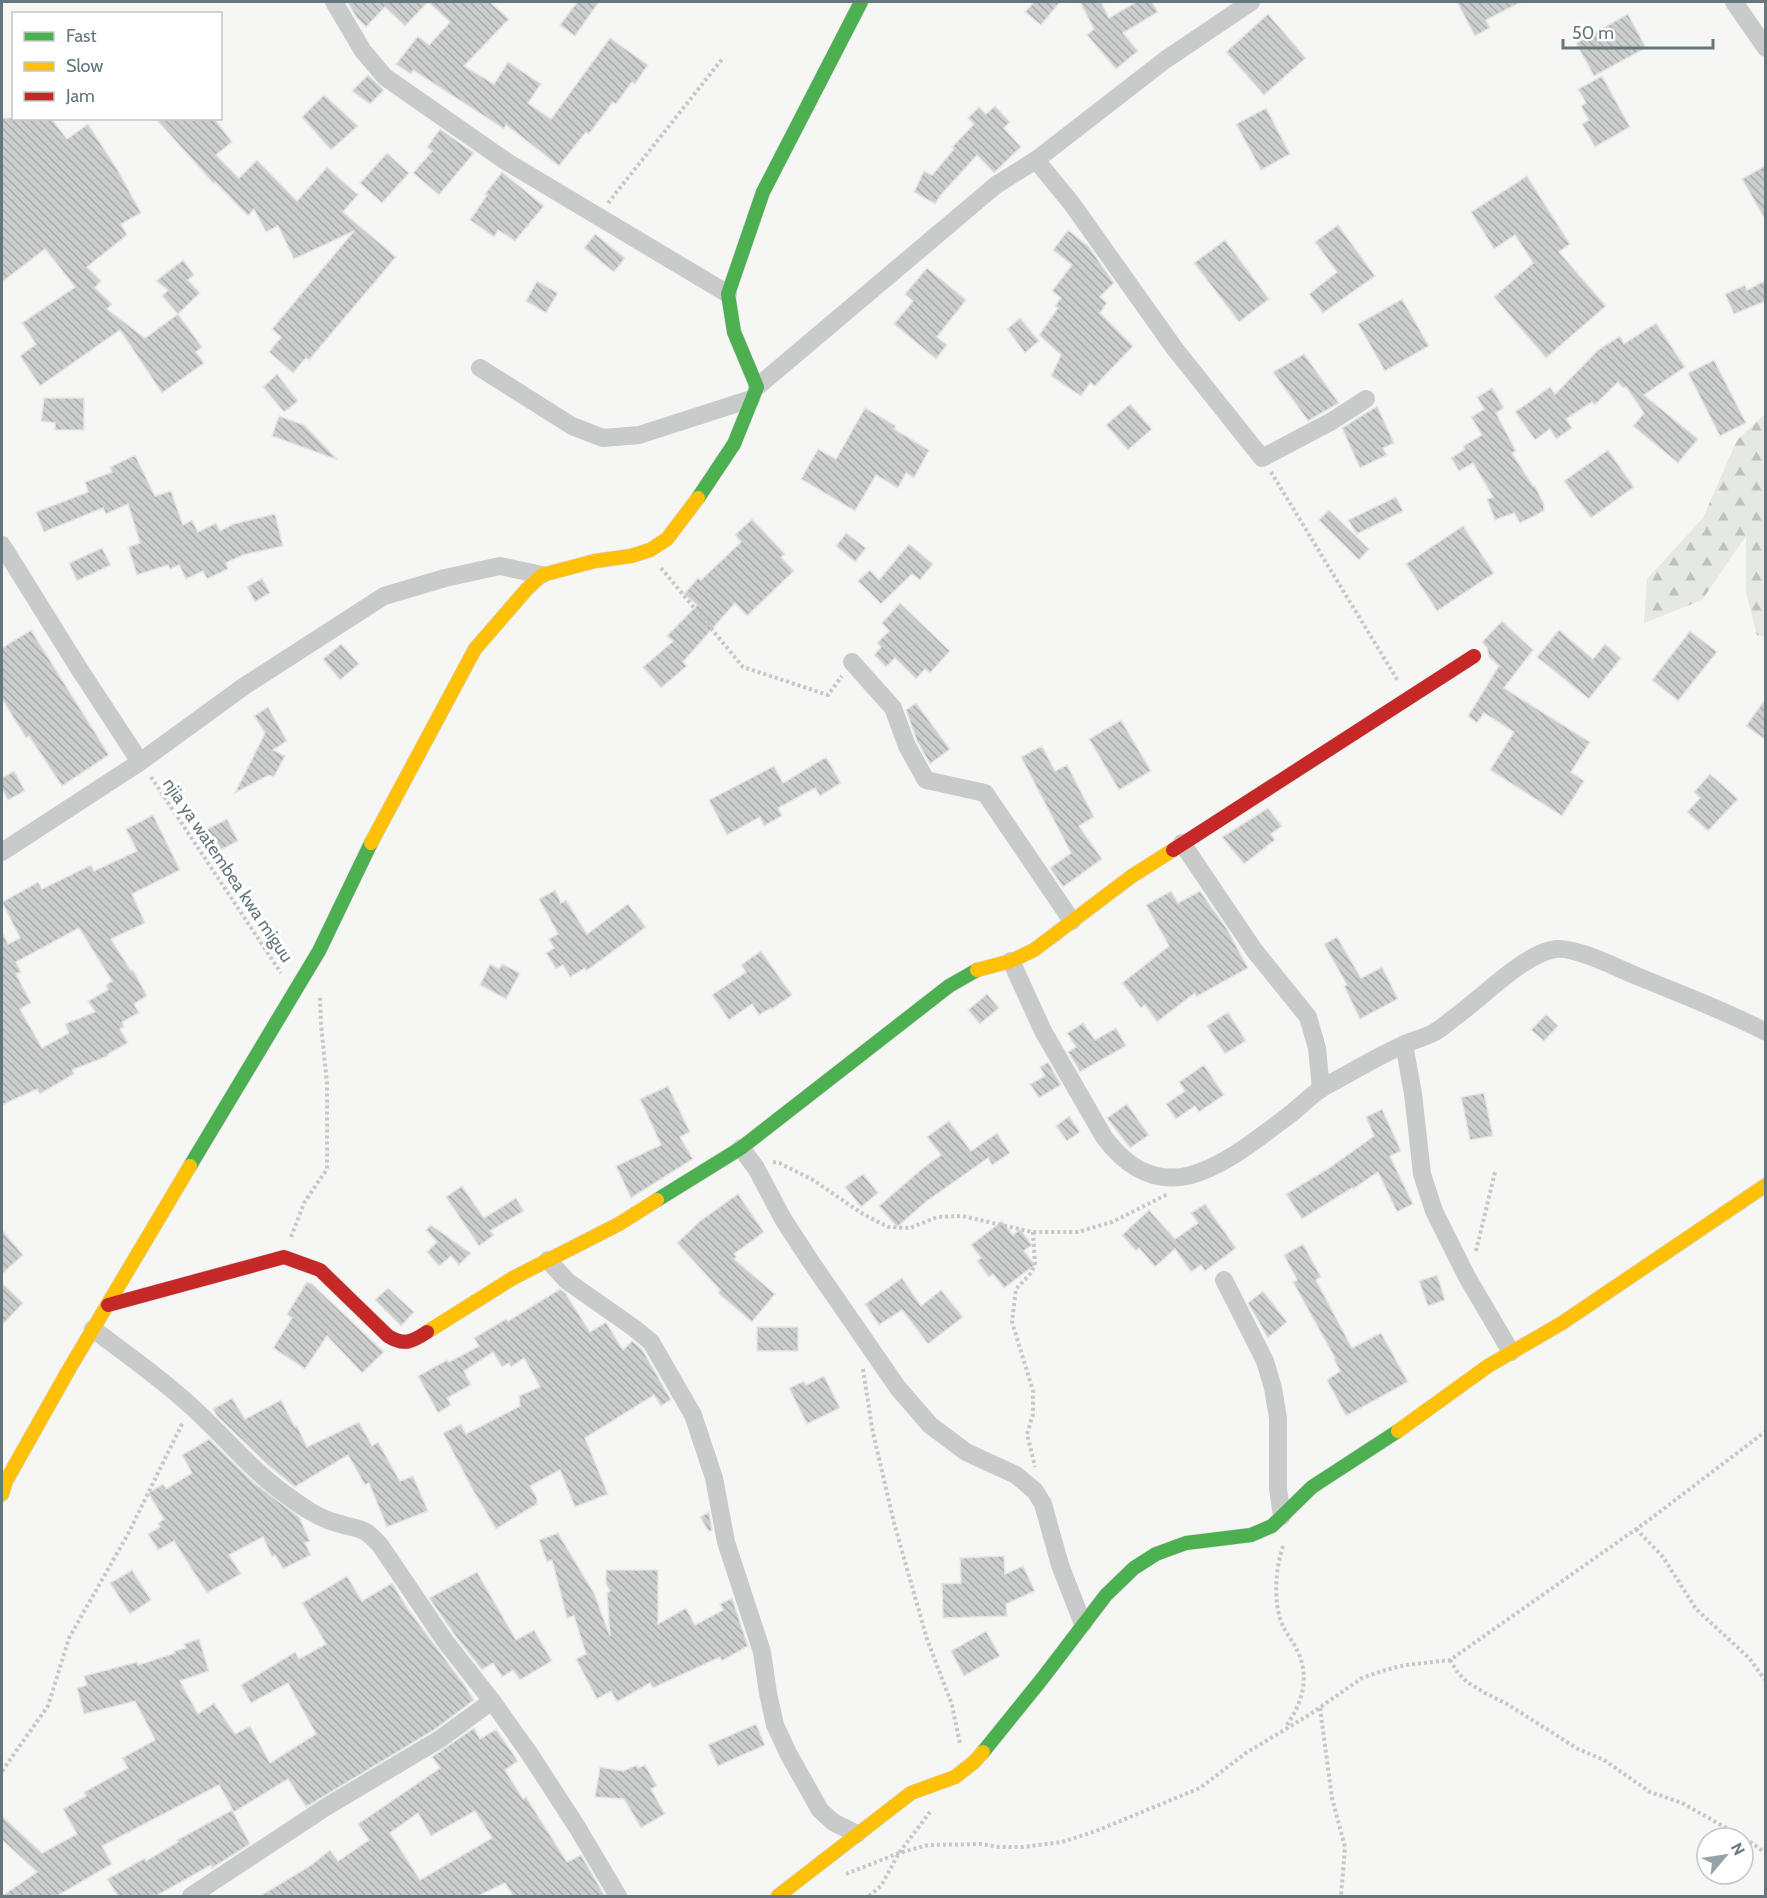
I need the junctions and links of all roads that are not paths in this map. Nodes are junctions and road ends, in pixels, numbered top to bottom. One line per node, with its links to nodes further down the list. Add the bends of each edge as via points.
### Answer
1 (334, 2): 7 (street, via 363,51 385,77 507,162)
2 (861, 2): 7 (street, via 763,192)
3 (1251, 2): 6 (street, via 1165,60)
4 (1734, 2): 5 (street)
5 (1766, 48)
6 (1036, 160): 9 (street, via 996,185); 10 (street, via 1079,213 1175,349 1262,458)
7 (728, 294): 9 (street, via 734,332)
8 (480, 368): 9 (street, via 572,426 603,438 639,435)
9 (754, 393): 12 (street, via 734,444 667,539 631,556)
10 (1366, 399)
11 (2, 545): 15 (street)
12 (542, 575): 15 (street, via 500,566 384,596 243,687); 27 (street, via 475,650 380,825 319,951)
13 (1474, 656): 16 (street)
14 (852, 662): 18 (street, via 893,708 907,746 926,780 986,793)
15 (140, 762): 17 (street)
16 (1182, 843): 18 (street); 22 (street, via 1254,950 1308,1017 1317,1048)
17 (2, 852)
18 (1072, 921): 19 (street, via 1034,950)
19 (1011, 961): 22 (street, via 1043,1031 1104,1137 1116,1153 1154,1177 1194,1176 1260,1136); 23 (street, via 984,967 949,986)
20 (1766, 1032): 21 (street, via 1620,969 1568,949 1555,949 1528,961 1433,1033)
21 (1404, 1044): 22 (street); 29 (street, via 1422,1174 1434,1211)
22 (1321, 1089)
23 (741, 1148): 25 (street, via 619,1224); 32 (street, via 783,1219 898,1388 930,1425 966,1452 1016,1475 1035,1491 1043,1504 1060,1565)
24 (1766, 1185): 29 (street, via 1562,1323)
25 (548, 1260): 27 (street, via 406,1343 388,1336 320,1270 284,1257); 34 (street, via 567,1281 651,1342 693,1415 714,1478 726,1542 762,1652 775,1725 820,1810)
26 (1224, 1280): 31 (street, via 1265,1361 1273,1388)
27 (108, 1305): 28 (street)
28 (93, 1329): 30 (street); 33 (street, via 191,1406 266,1481 310,1512 370,1534)
29 (1511, 1352): 31 (street, via 1453,1389 1380,1444 1331,1473)
30 (2, 1494)
31 (1282, 1516): 32 (street, via 1272,1526 1251,1535 1186,1543 1156,1554 1134,1568)
32 (1083, 1624): 34 (street, via 1000,1732 965,1770 911,1793)
33 (492, 1701): 35 (street, via 440,1739 326,1807); 36 (street, via 530,1753)
34 (856, 1834): 37 (street)
35 (191, 1896)
36 (618, 1896)
37 (778, 1896)

